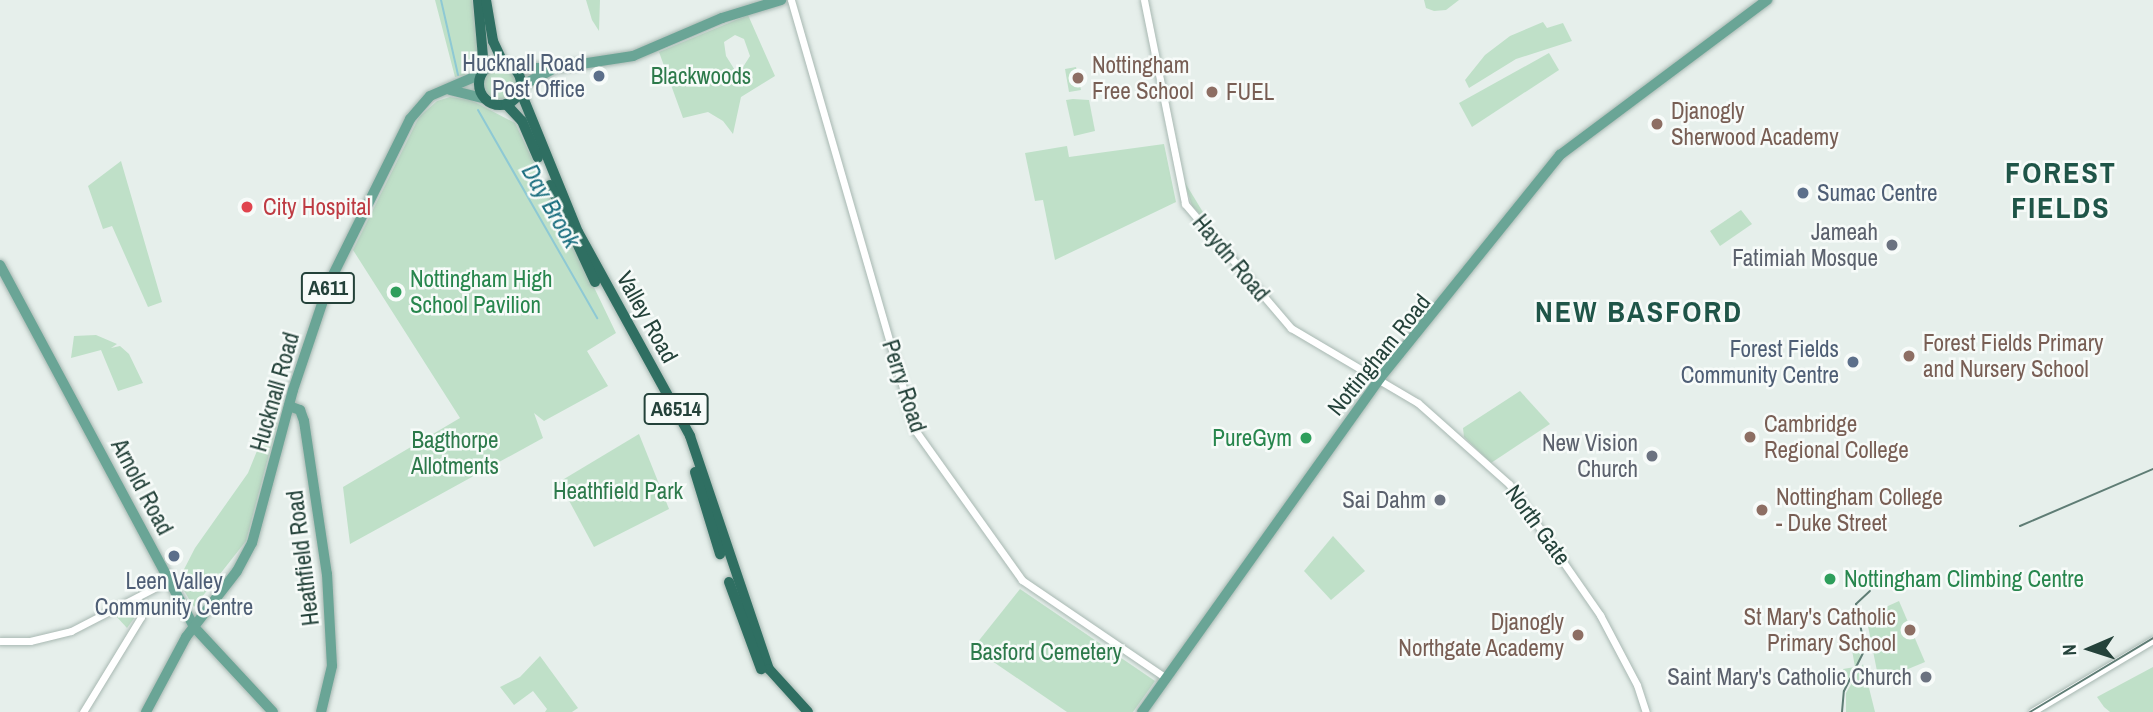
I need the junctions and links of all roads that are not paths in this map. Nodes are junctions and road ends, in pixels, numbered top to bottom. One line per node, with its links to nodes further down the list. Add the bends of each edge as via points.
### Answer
1 (478, 0): 10 (highway)
2 (486, 0): 7 (highway, via 493,41)
3 (780, 0): 9 (main road, via 633,55)
4 (791, 0): 23 (street, Perry Road, via 915,430 1022,580)
5 (1144, 0): 16 (street, Haydn Road, via 1185,204 1291,328)
6 (1768, 0): 16 (main road, Nottingham Road, via 1560,155)
7 (503, 62): 8 (highway); 10 (highway)
8 (515, 68): 9 (main road); 11 (highway)
9 (555, 68): 11 (main road)
10 (483, 71): 12 (main road, Hucknall Road / A611); 13 (highway, via 479,87)
11 (521, 88): 14 (highway); 29 (highway, Valley Road / A6514, via 578,232 690,436 769,669)
12 (446, 89): 13 (main road); 17 (main road, Hucknall Road / A611, via 418,107 370,198 329,283)
13 (485, 99): 14 (highway)
14 (506, 104): 28 (highway, Valley Road / A6514, via 522,121 585,262 671,414 695,471 751,648 765,675)
15 (0, 265): 18 (main road, Arnold Road)
16 (1380, 378): 23 (main road, Nottingham Road); 31 (street, North Gate, via 1430,412 1509,485 1600,615)
17 (289, 406): 20 (main road, Hucknall Road / A611, via 252,543 237,571); 27 (main road, Heathfield Road, via 300,410 304,421 327,574 332,666)
18 (170, 580): 19 (street); 20 (main road, Arnold Road)
19 (137, 597): 22 (street, via 61,634); 24 (street, via 141,617)
20 (192, 622): 25 (main road, Hucknall Road / A611); 26 (main road, Arnold Road)
21 (2153, 640): 32 (street)
22 (0, 641)
23 (1166, 678): 30 (main road, Nottingham Road)
24 (83, 712)
25 (146, 712)
26 (273, 712)
27 (321, 712)
28 (798, 712)
29 (808, 712)
30 (1142, 712)
31 (1646, 712)
32 (2032, 712)

